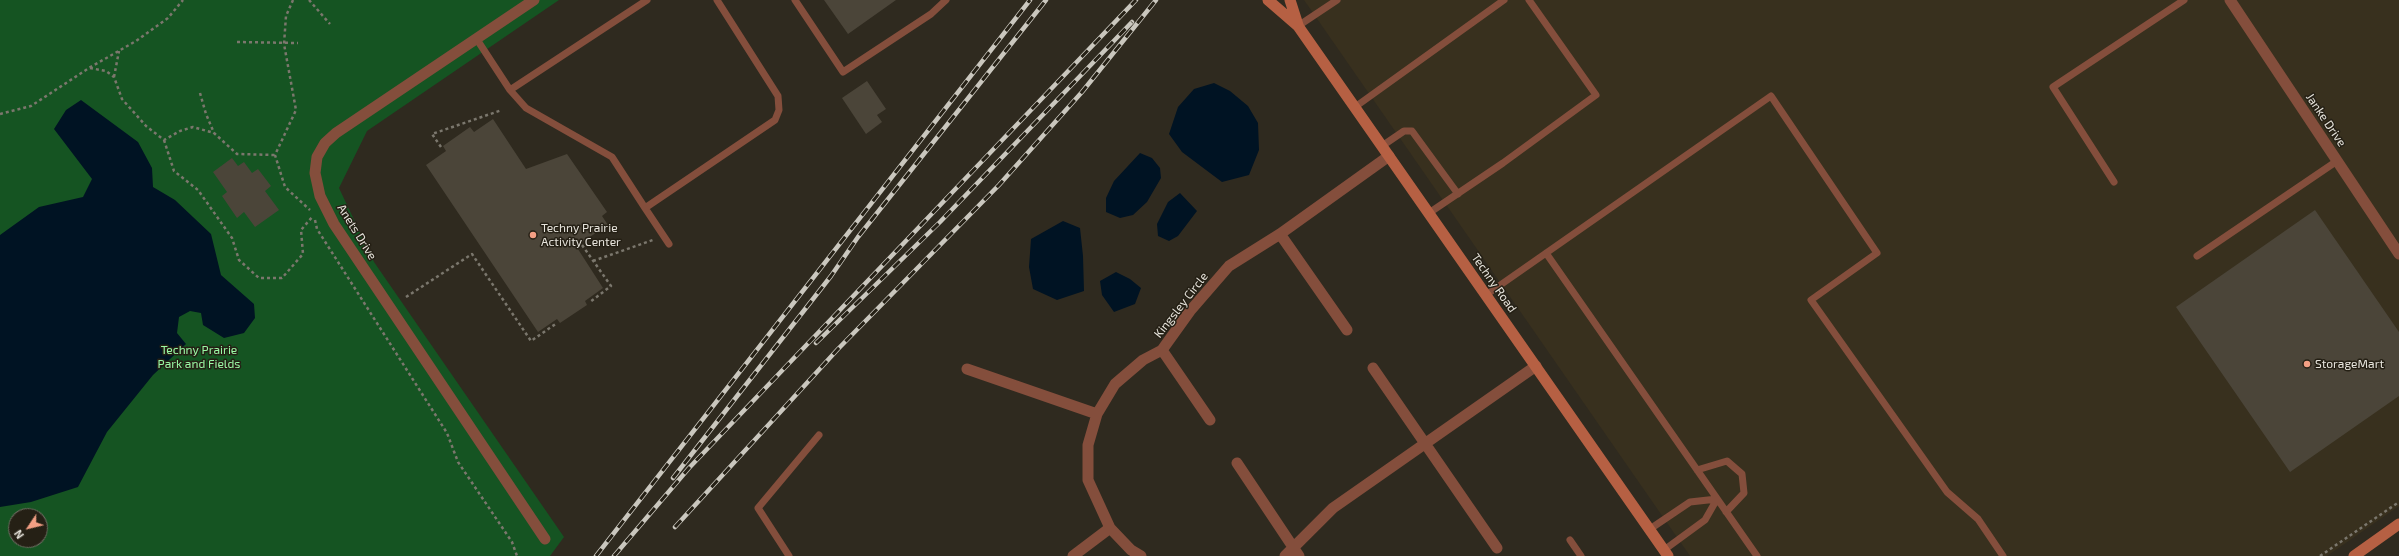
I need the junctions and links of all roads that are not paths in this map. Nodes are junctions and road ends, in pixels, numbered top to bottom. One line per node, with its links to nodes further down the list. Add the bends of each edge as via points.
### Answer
1 (534, 0): 14 (street, Anets Drive)
2 (647, 0): 15 (lane)
3 (717, 0): 22 (lane, via 778,96 779,110 775,120)
4 (795, 0): 5 (lane, via 843,72 931,14)
5 (946, 0)
6 (1268, 0): 13 (main road, Techny Road)
7 (1290, 0): 13 (main road, Techny Road)
8 (1337, 0): 13 (lane)
9 (1504, 0): 16 (lane)
10 (1529, 0): 21 (lane, via 1596,95)
11 (2184, 0): 20 (lane, via 2053,87)
12 (2231, 0): 19 (street, Janke Drive)
13 (1298, 26): 16 (main road, Techny Road)
14 (476, 38): 15 (lane); 46 (street, Anets Drive, via 336,132 325,143 317,157 315,173 320,196 334,224)
15 (510, 90): 22 (lane, via 526,108 612,158)
16 (1355, 107): 17 (main road, Techny Road)
17 (1382, 146): 18 (main road, Techny Road); 21 (lane, via 1404,131 1412,131)
18 (1389, 156): 23 (main road, Techny Road); 24 (street, Kingsley Circle)
19 (2337, 160): 27 (street, Janke Drive); 28 (lane)
20 (2114, 182)
21 (1458, 194): 23 (lane)
22 (645, 208): 25 (lane)
23 (1429, 213): 29 (main road, Techny Road)
24 (1280, 234): 30 (street); 31 (street, Kingsley Circle, via 1229,266 1190,311)
25 (670, 244)
26 (1546, 253): 29 (lane); 40 (lane); 57 (lane, via 1771,96 1877,253 1811,300 1947,492 1978,519)
27 (2399, 254)
28 (2197, 256)
29 (1486, 295): 32 (main road, Techny Road)
30 (1347, 330)
31 (1162, 350): 35 (street, Kingsley Circle, via 1143,360 1116,384); 36 (street)
32 (1536, 366): 38 (street); 45 (main road, Techny Road)
33 (1373, 368): 38 (street)
34 (967, 369): 35 (street)
35 (1097, 414): 44 (street, Kingsley Circle, via 1088,445 1088,480)
36 (1210, 420)
37 (819, 435): 51 (lane, via 758,508)
38 (1425, 442): 48 (street); 49 (street, via 1333,508)
39 (1237, 463): 49 (street)
40 (1698, 470): 41 (lane); 42 (lane, via 1727,461 1742,474 1744,493)
41 (1717, 499): 42 (lane); 45 (lane, via 1690,502); 50 (lane, via 1705,520)
42 (1726, 512): 56 (lane)
43 (2399, 524): 58 (main road)
44 (1110, 528): 52 (street); 53 (street, Kingsley Circle, via 1131,550)
45 (1650, 529): 50 (main road, Techny Road)
46 (545, 539)
47 (1570, 540): 55 (lane)
48 (1497, 548)
49 (1297, 552): 54 (street)
50 (1666, 553)
51 (789, 556)
52 (1073, 556)
53 (1141, 556)
54 (1285, 556)
55 (1581, 556)
56 (1757, 556)
57 (2003, 556)
58 (2354, 556)

